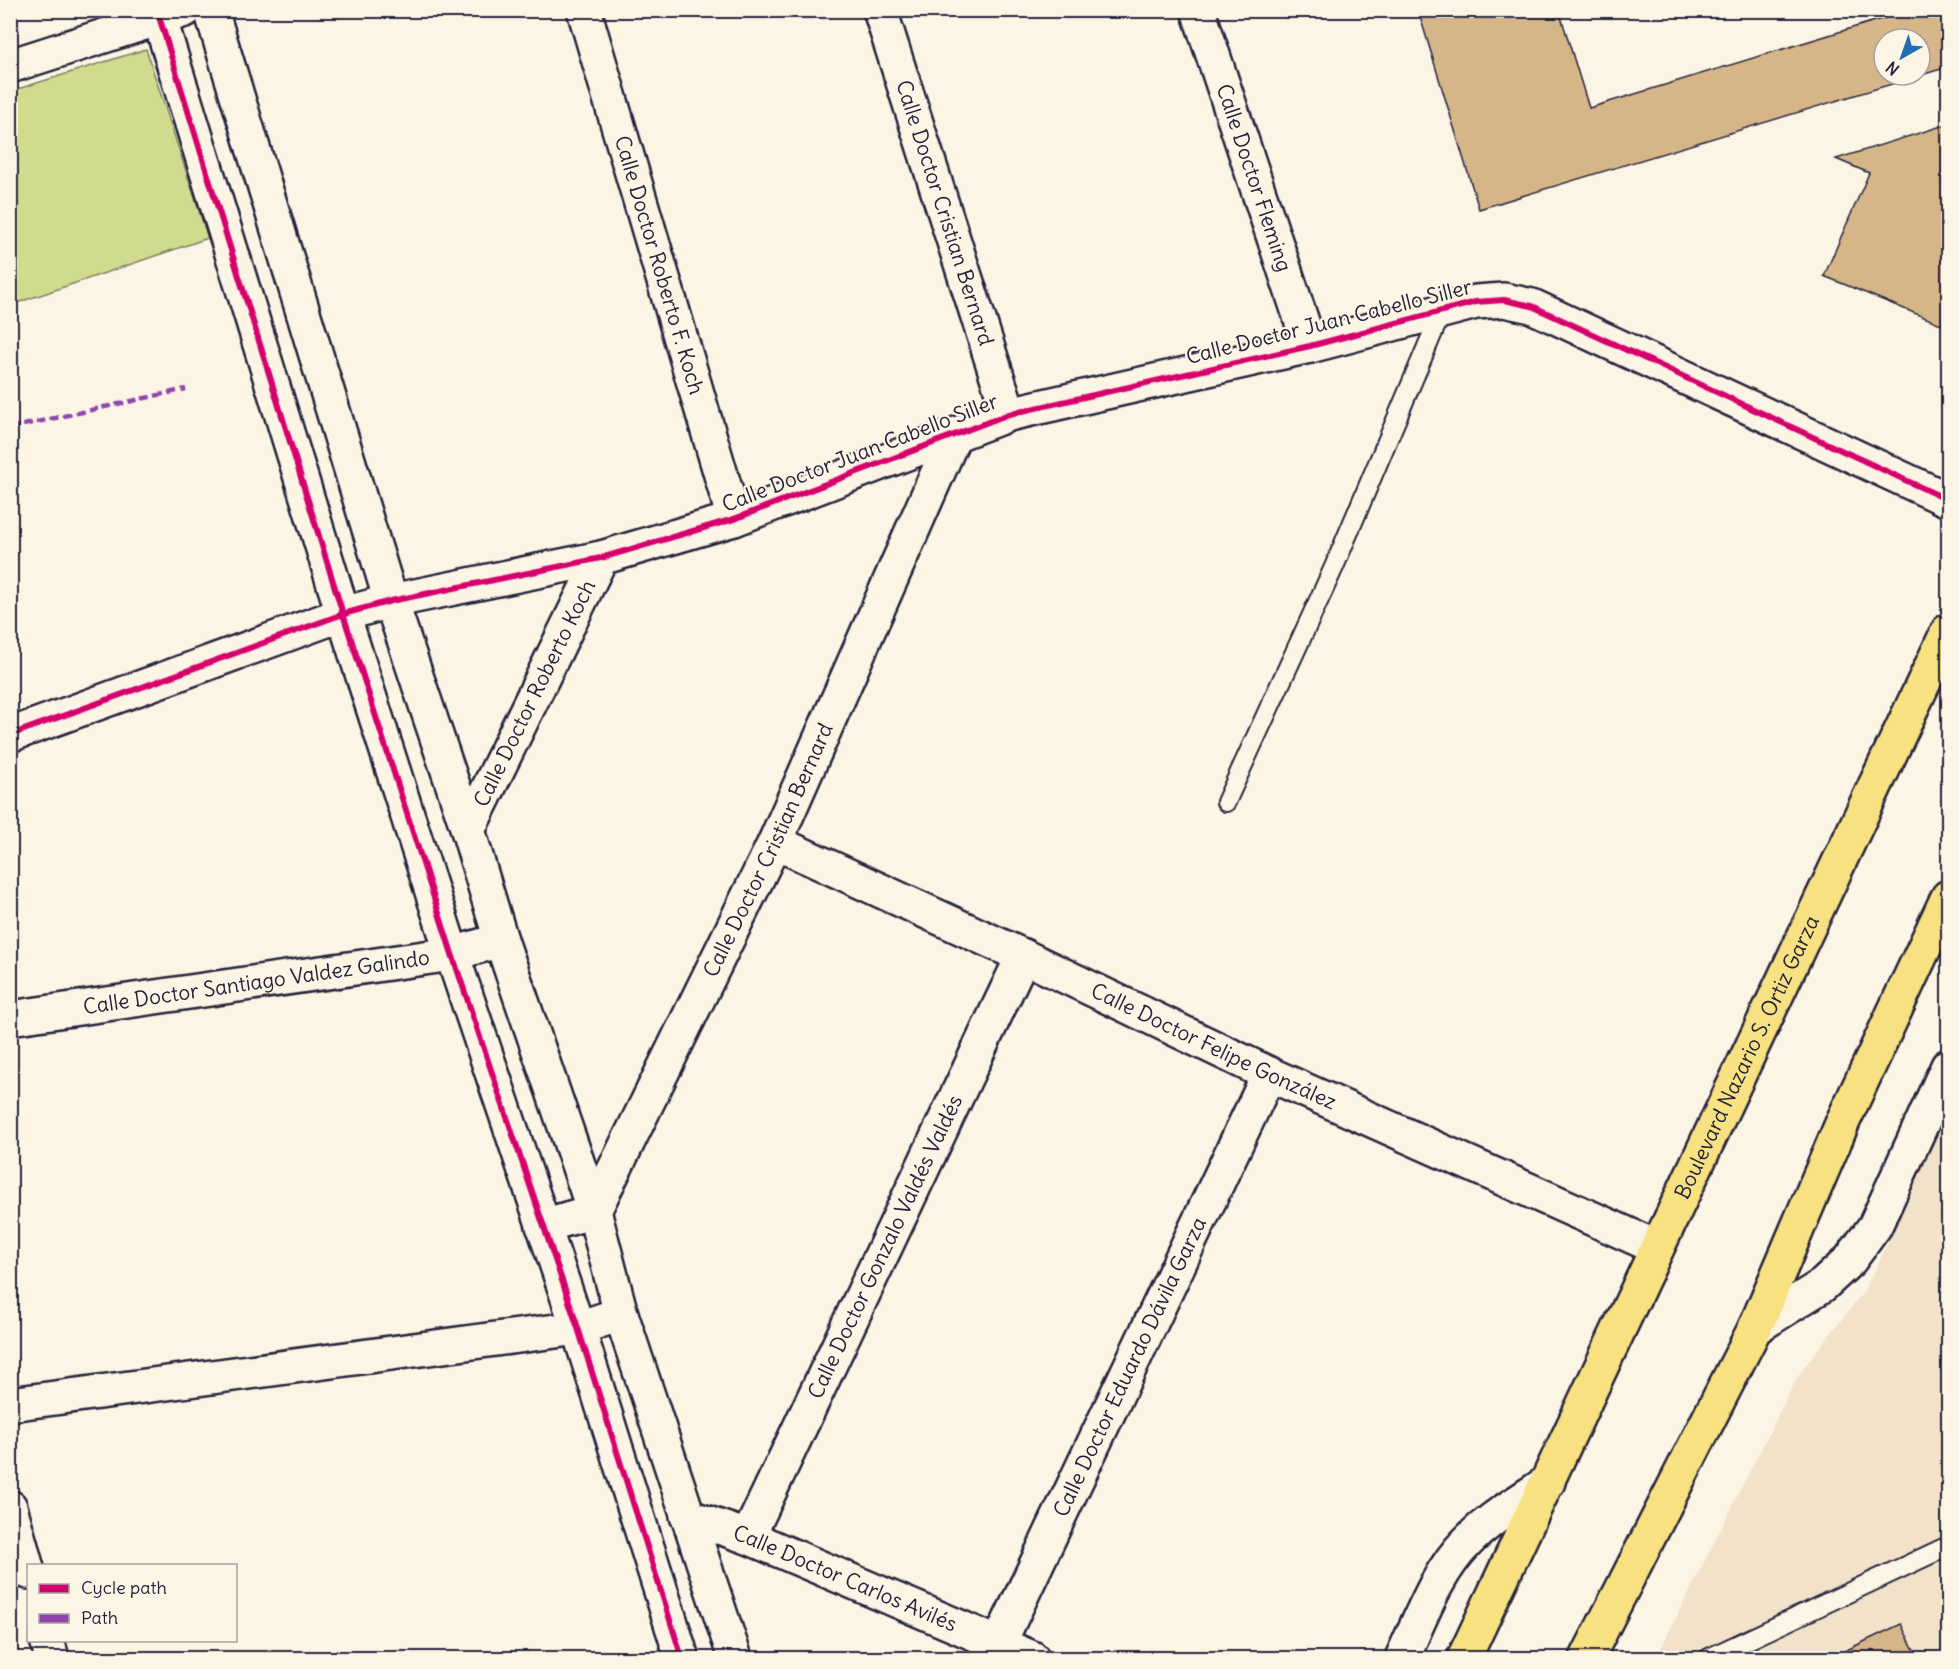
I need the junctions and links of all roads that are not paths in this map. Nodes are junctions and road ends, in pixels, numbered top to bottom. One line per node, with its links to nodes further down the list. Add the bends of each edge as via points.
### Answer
1 (211, 10): 14 (street)
2 (584, 10): 12 (street, Calle Doctor Roberto F. Koch)
3 (880, 10): 9 (street, Calle Doctor Cristian Bernard)
4 (1198, 10): 8 (street, Calle Doctor Fleming)
5 (167, 13): 6 (street); 15 (street)
6 (10, 66)
7 (1442, 311): 8 (street, Calle Doctor Juan Cabello Siller); 11 (street, Calle Doctor Juan Cabello Siller, via 1504,300 1532,306); 18 (lane, via 1334,567)
8 (1310, 346): 9 (street, Calle Doctor Juan Cabello Siller)
9 (1009, 414): 10 (street, Calle Doctor Juan Cabello Siller)
10 (954, 436): 12 (street, Calle Doctor Juan Cabello Siller); 20 (street, Calle Doctor Cristian Bernard)
11 (1948, 500)
12 (734, 519): 13 (street, Calle Doctor Juan Cabello Siller)
13 (601, 558): 14 (street, Calle Doctor Juan Cabello Siller); 19 (street, Calle Doctor Roberto Koch)
14 (391, 601): 15 (street, Calle Doctor Juan Cabello Siller); 19 (street)
15 (343, 614): 17 (street, Calle Doctor Juan Cabello Siller); 23 (street)
16 (1948, 631): 30 (highway, Boulevard Nazario S. Ortiz Garza)
17 (10, 735)
18 (1226, 802)
19 (468, 830): 22 (street)
20 (775, 843): 24 (street, Calle Doctor Felipe González); 28 (street, Calle Doctor Cristian Bernard)
21 (1948, 897): 33 (highway, via 1844,1119)
22 (501, 940): 23 (street, Calle Doctor Santiago Valdez Galindo); 28 (street)
23 (452, 954): 25 (street, Calle Doctor Santiago Valdez Galindo); 29 (street)
24 (1023, 956): 27 (street, Calle Doctor Felipe González); 38 (street, Calle Doctor Gonzalo Valdés Valdés)
25 (10, 1018)
26 (1948, 1066): 33 (street, via 1875,1226 1850,1260 1823,1285)
27 (1269, 1074): 30 (street, Calle Doctor Felipe González); 42 (street, Calle Doctor Eduardo Dávila Garza)
28 (594, 1211): 29 (street); 31 (street)
29 (543, 1226): 32 (street)
30 (1656, 1247): 35 (highway, Boulevard Nazario S. Ortiz Garza)
31 (621, 1314): 32 (street); 37 (street)
32 (578, 1328): 34 (street); 44 (street)
33 (1755, 1328): 49 (highway)
34 (10, 1404)
35 (1548, 1482): 47 (street, via 1465,1544 1442,1576); 48 (highway, Boulevard Nazario S. Ortiz Garza)
36 (10, 1506): 40 (street)
37 (687, 1516): 38 (street, Calle Doctor Carlos Avilés); 45 (street)
38 (748, 1537): 42 (street, Calle Doctor Carlos Avilés)
39 (1948, 1546): 50 (lane)
40 (27, 1568)
41 (47, 1642): 43 (street)
42 (996, 1651): 46 (street, Calle Doctor Carlos Avilés)
43 (52, 1659)
44 (682, 1659)
45 (735, 1659)
46 (1032, 1659)
47 (1402, 1659)
48 (1464, 1659)
49 (1587, 1659)
50 (1709, 1659)

